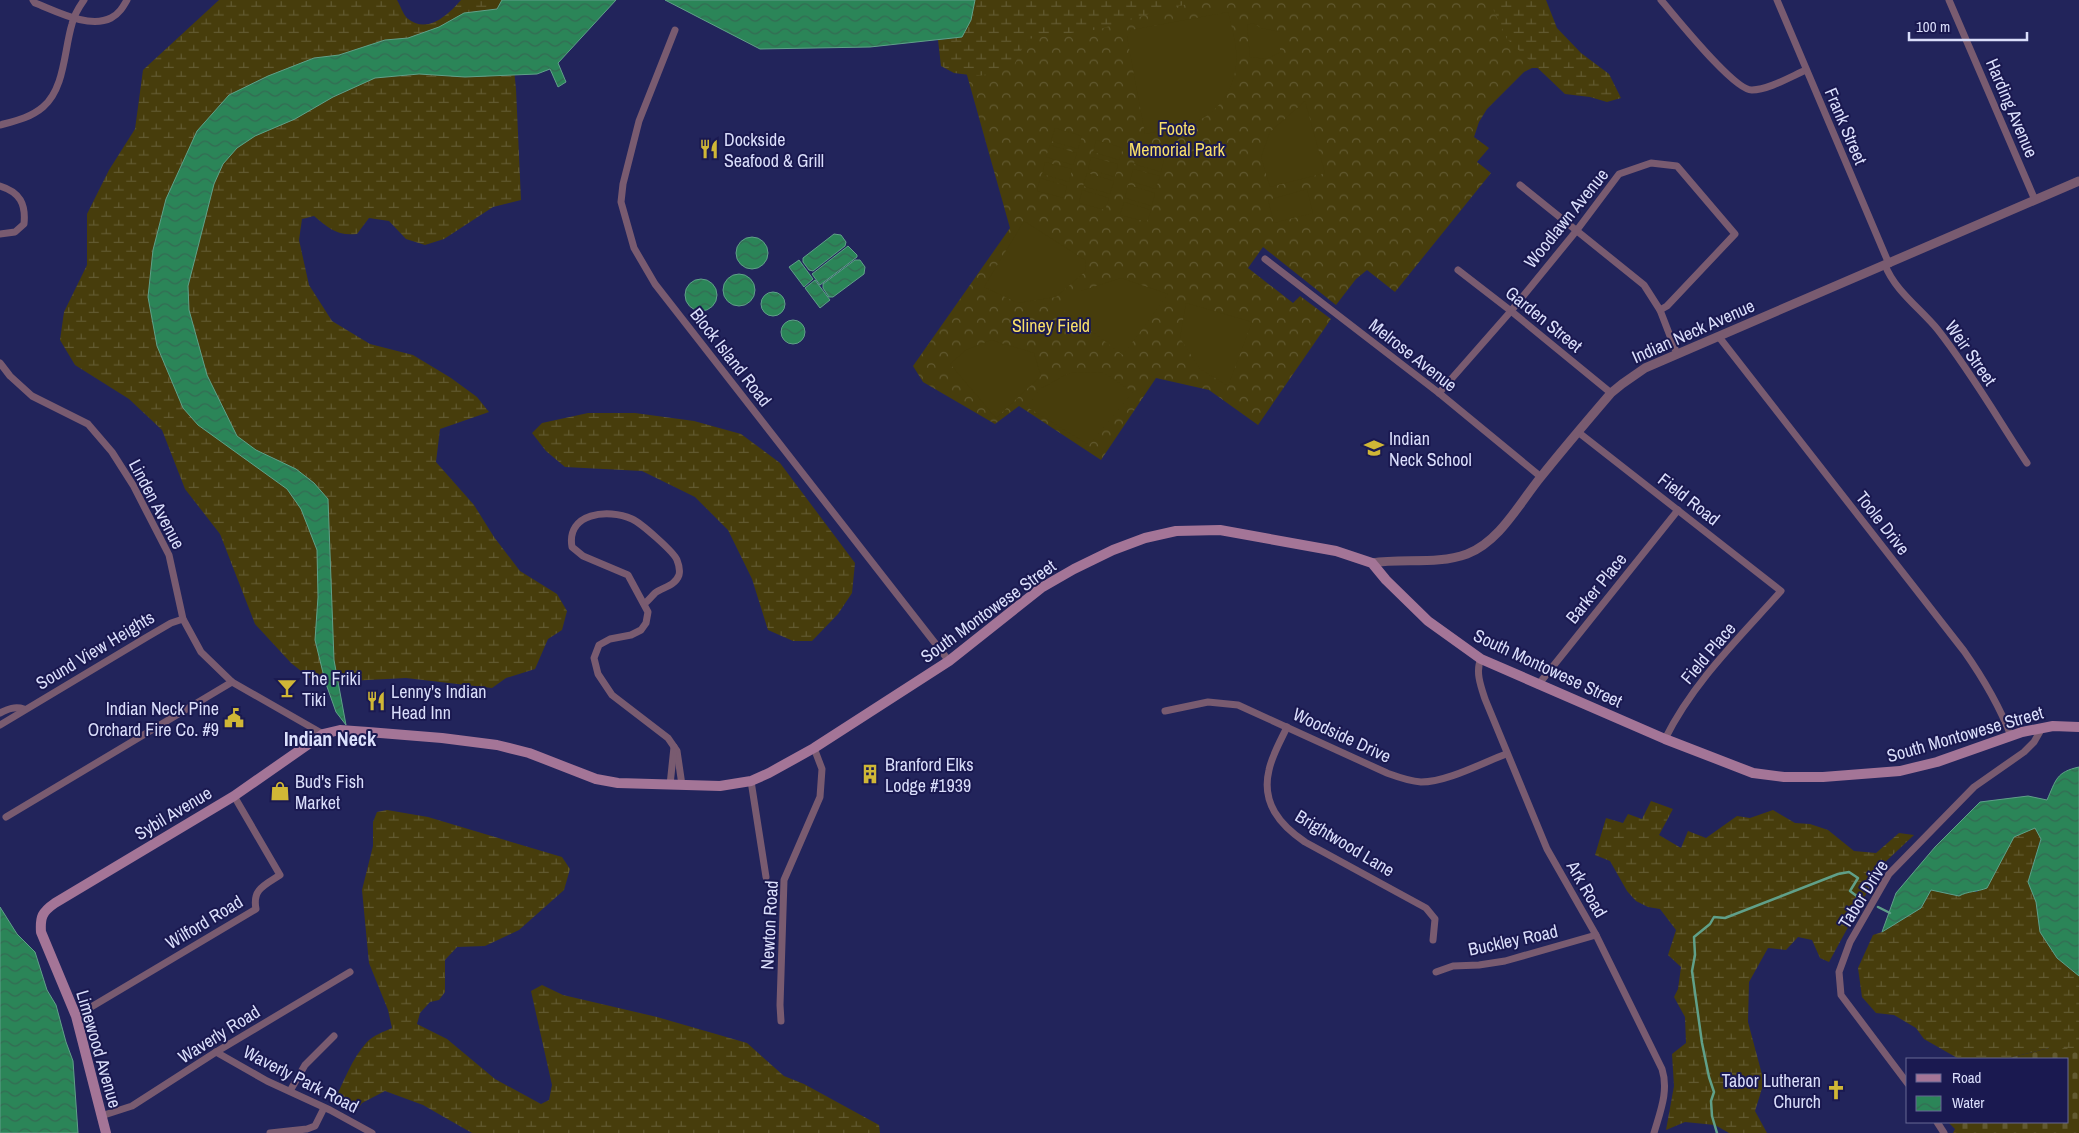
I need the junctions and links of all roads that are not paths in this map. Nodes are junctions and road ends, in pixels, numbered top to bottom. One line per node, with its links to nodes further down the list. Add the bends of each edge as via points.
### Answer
1 (33, 0): 7 (street)
2 (84, 0): 7 (street)
3 (127, 0): 7 (street, via 112,18 96,21)
4 (1661, 0): 9 (street, via 1727,75 1746,89 1761,88)
5 (1777, 0): 9 (street, Frank Street)
6 (1949, 0): 14 (street, Harding Avenue)
7 (74, 17): 10 (street, via 60,74 50,99 34,113)
8 (675, 30): 36 (street, Block Island Road, via 639,121 623,184 620,202 634,248 655,284)
9 (1806, 70): 18 (street, Frank Street)
10 (0, 125)
11 (2079, 181): 14 (street, Indian Neck Avenue)
12 (1520, 185): 15 (street)
13 (0, 186): 16 (street, via 19,196 25,212 24,224 15,232)
14 (2034, 200): 18 (street, Indian Neck Avenue)
15 (1577, 230): 20 (street, via 1644,285); 20 (street, Woodlawn Avenue, via 1619,174 1651,164 1677,166 1735,234 1668,306); 21 (street, Woodlawn Avenue)
16 (0, 234)
17 (1266, 259): 25 (street, Melrose Avenue)
18 (1887, 264): 22 (street, Indian Neck Avenue); 28 (street, Weir Street, via 1892,279 1958,357)
19 (1458, 270): 21 (street, Garden Street)
20 (1660, 310): 23 (street)
21 (1511, 311): 25 (street, Woodlawn Avenue); 26 (street, Garden Street)
22 (1719, 337): 23 (street, Indian Neck Avenue); 47 (street, Toole Drive, via 1964,651 1993,696)
23 (1677, 354): 26 (street, Indian Neck Avenue, via 1645,368)
24 (0, 363): 34 (street, Linden Avenue, via 32,396 88,424 112,452 169,555)
25 (1439, 393): 29 (street, Melrose Avenue)
26 (1611, 394): 27 (street, Indian Neck Avenue)
27 (1578, 432): 29 (street, Indian Neck Avenue); 30 (street, Field Road)
28 (2027, 464)
29 (1541, 477): 31 (street, Indian Neck Avenue, via 1500,528 1479,548 1442,560)
30 (1678, 510): 32 (street, Field Road); 38 (street, Barker Place)
31 (1372, 563): 35 (main road, South Montowese Street, via 1428,621); 36 (main road, South Montowese Street, via 1336,551 1220,530 1176,531 1113,550 1074,568 1041,588)
32 (1781, 591): 48 (street, Field Place, via 1710,671)
33 (644, 604): 33 (street, via 628,575 583,556 572,547 570,536 574,526 585,518 603,513 632,519 677,558 680,568 675,582 656,592); 49 (street, via 648,612 641,630 599,645 594,658 598,674 612,695 661,731)
34 (183, 619): 37 (street, Linden Avenue, via 201,652); 39 (street, Sound View Heights, via 146,637)
35 (1481, 659): 38 (main road, South Montowese Street); 51 (street, Ark Road, via 1478,667 1481,686)
36 (949, 661): 50 (main road, South Montowese Street)
37 (232, 682): 46 (street, Linden Avenue); 56 (street)
38 (1538, 685): 48 (main road, South Montowese Street)
39 (24, 710): 41 (street, Sound View Heights, via 19,707); 42 (street, Sound View Heights)
40 (1165, 711): 43 (street, Woodside Drive, via 1220,702 1251,710)
41 (0, 713)
42 (0, 725)
43 (1287, 727): 51 (street, Woodside Drive, via 1387,773 1414,781 1439,779); 60 (street, Brightwood Lane, via 1268,774 1269,796 1277,818 1305,842 1426,908 1435,920)
44 (2079, 727): 45 (main road, South Montowese Street)
45 (2042, 728): 47 (main road, South Montowese Street); 67 (street, Tabor Drive, via 2024,752 1974,787 1889,874 1850,942 1839,972 1841,995)
46 (323, 734): 53 (main road, South Montowese Street, via 340,730 497,745 528,753 596,779); 55 (main road, Sybil Avenue)
47 (2011, 736): 48 (main road, South Montowese Street, via 1915,768 1864,775 1809,777 1753,773)
48 (1665, 739)
49 (674, 747): 53 (street); 54 (street, via 680,763)
50 (814, 748): 52 (main road, South Montowese Street); 64 (street, Newton Road, via 822,769 820,797 784,880)
51 (1506, 754): 59 (street, Ark Road, via 1547,849)
52 (751, 781): 54 (main road, South Montowese Street, via 720,786); 57 (street)
53 (670, 785): 54 (main road, South Montowese Street)
54 (682, 785)
55 (234, 796): 58 (main road, Sybil Avenue, via 47,908); 63 (street, Wilford Road, via 280,875 257,892 254,900 256,909)
56 (6, 818)
57 (766, 877)
58 (40, 919): 63 (main road, Limewood Avenue, via 41,932)
59 (1596, 934): 62 (street, Buckley Road, via 1505,961 1453,966); 74 (street, Ark Road, via 1663,1074 1664,1097)
60 (1433, 940)
61 (350, 972): 66 (street, Waverly Road)
62 (1436, 972)
63 (76, 1016): 70 (main road, Limewood Avenue)
64 (781, 1022)
65 (334, 1036): 68 (street, via 305,1065)
66 (216, 1052): 68 (street, Waverly Park Road); 70 (street, Waverly Road, via 132,1106)
67 (1906, 1081)
68 (290, 1091): 69 (street, Waverly Park Road)
69 (324, 1108): 72 (street, via 315,1126); 73 (street, Waverly Park Road)
70 (101, 1116): 71 (main road, Limewood Avenue)
71 (106, 1133)
72 (270, 1133)
73 (372, 1133)
74 (1654, 1133)

